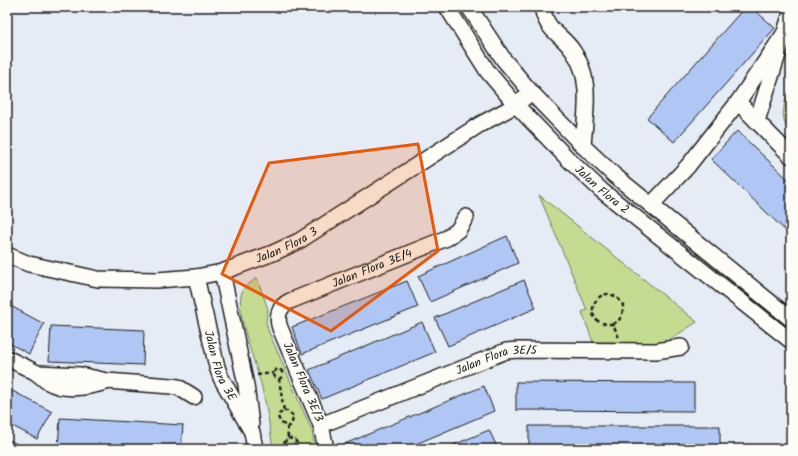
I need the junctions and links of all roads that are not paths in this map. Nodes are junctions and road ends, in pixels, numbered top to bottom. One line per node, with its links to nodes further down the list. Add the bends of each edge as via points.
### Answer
1 (447, 7): 8 (street, Jalan Flora 2, via 488,72)
2 (469, 7): 6 (street, Jalan Flora 2, via 504,60)
3 (542, 7): 10 (street, via 549,26 581,62 586,104)
4 (791, 13): 5 (street)
5 (784, 34): 7 (street); 9 (street)
6 (531, 92): 8 (street, Jalan Flora 3); 10 (street, Jalan Flora 2)
7 (738, 102): 9 (street); 12 (street, via 688,166)
8 (516, 105): 15 (street, Jalan Flora 3, via 479,125 299,241); 19 (street, Jalan Flora 2, via 601,190)
9 (757, 120): 11 (street)
10 (583, 146): 12 (street, Jalan Flora 2)
11 (791, 156)
12 (651, 205): 18 (street, Jalan Flora 2)
13 (466, 217): 17 (street, Jalan Flora 3E/4, via 458,230 446,238 290,300 281,307)
14 (7, 255): 16 (street, Jalan Flora 3, via 28,264 98,279 157,280)
15 (222, 272): 16 (street, Jalan Flora 3); 24 (street, via 246,385)
16 (196, 277): 24 (street, Jalan Flora 3E, via 221,378)
17 (278, 316): 23 (street, Jalan Flora 3E/3, via 282,334)
18 (791, 319)
19 (791, 341)
20 (681, 347): 23 (street, Jalan Flora 3E/5, via 656,351 506,351)
21 (7, 358): 22 (street, via 58,386 80,388 107,381 171,386 178,387)
22 (194, 397)
23 (321, 425): 26 (street, Jalan Flora 3E/3)
24 (252, 432): 25 (street, Jalan Flora 3E)
25 (255, 449)
26 (326, 449)

